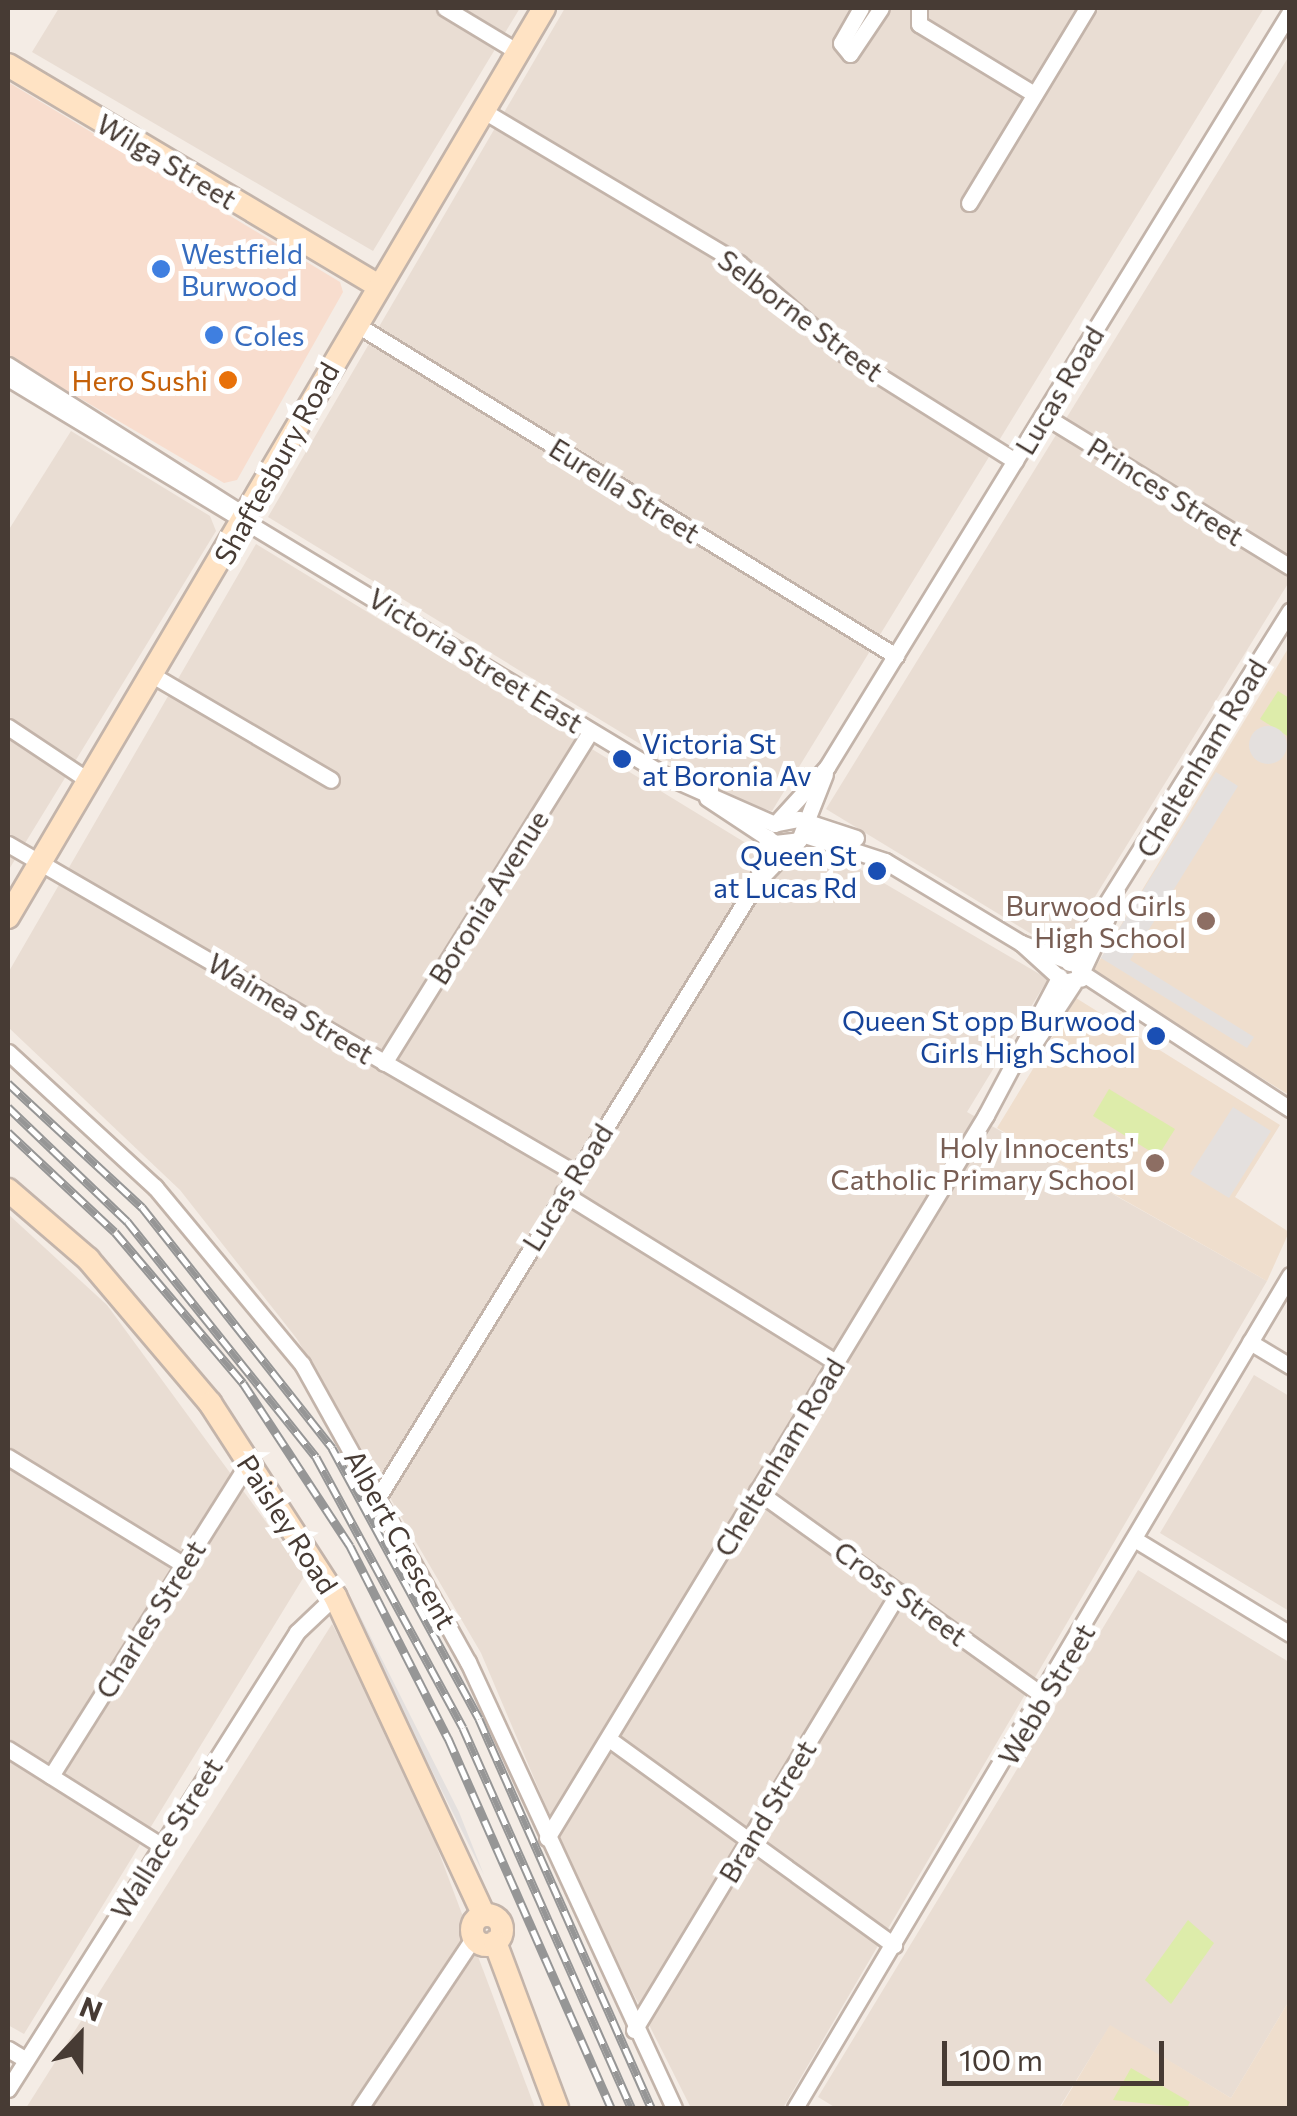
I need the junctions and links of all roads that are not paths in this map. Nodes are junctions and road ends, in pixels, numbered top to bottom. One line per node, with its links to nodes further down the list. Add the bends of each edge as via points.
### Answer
1 (446, 8): 8 (street)
2 (544, 8): 8 (main road, Shaftesbury Road)
3 (862, 8): 5 (street, via 841,43 850,54)
4 (1088, 8): 10 (street)
5 (882, 9): 6 (street)
6 (917, 12): 10 (street)
7 (1290, 12): 17 (street, Lucas Road)
8 (518, 52): 11 (main road, Shaftesbury Road)
9 (8, 65): 13 (main road, Wilga Street)
10 (1034, 94): 12 (street)
11 (482, 110): 13 (main road, Shaftesbury Road); 18 (street, Selborne Street, via 739,263 843,354)
12 (969, 204)
13 (379, 286): 14 (main road, Shaftesbury Road)
14 (354, 324): 19 (main road, Shaftesbury Road); 22 (street, Eurella Street)
15 (8, 365): 19 (street, Victoria Street East)
16 (8, 378): 19 (street, Victoria Street East)
17 (1044, 415): 18 (street, Lucas Road); 20 (street, Princes Street)
18 (1015, 461): 22 (street, Lucas Road)
19 (246, 518): 23 (main road, Shaftesbury Road); 25 (street, Victoria Street East)
20 (1290, 568)
21 (1290, 611): 35 (street, Cheltenham Road)
22 (896, 656): 26 (street, Lucas Road)
23 (154, 676): 27 (street); 28 (main road, Shaftesbury Road)
24 (8, 727): 28 (street)
25 (591, 731): 29 (street, Victoria Street East); 37 (street, Boronia Avenue)
26 (827, 767): 29 (street, Lucas Road); 30 (street, Lucas Road)
27 (330, 780)
28 (90, 781): 32 (main road, Shaftesbury Road)
29 (772, 830): 30 (street, Victoria Street East); 33 (street, Lucas Road)
30 (804, 830): 33 (street, Lucas Road); 35 (street, Victoria Street East, via 885,861)
31 (8, 844): 32 (street, Waimea Street)
32 (41, 863): 34 (main road, Shaftesbury Road); 37 (street, Waimea Street)
33 (757, 882): 39 (street, Lucas Road)
34 (8, 917)
35 (1071, 973): 38 (street, Victoria Street East); 44 (street, Cheltenham Road)
36 (8, 1052): 49 (street, Albert Crescent, via 154,1186 245,1292 302,1364)
37 (384, 1063): 39 (street, Waimea Street)
38 (1290, 1109)
39 (575, 1173): 41 (street, Lucas Road)
40 (8, 1190): 47 (main road, Paisley Road, via 88,1259 186,1370)
41 (562, 1193): 44 (street); 49 (street, Lucas Road)
42 (1290, 1275): 43 (street, Webb Street)
43 (1250, 1342): 45 (street); 50 (street, Webb Street)
44 (836, 1362): 48 (street, Cheltenham Road)
45 (1290, 1366)
46 (8, 1457): 51 (street)
47 (248, 1461): 51 (street, Charles Street); 53 (main road, Paisley Road)
48 (757, 1491): 52 (street, Cross Street); 56 (street, Cheltenham Road)
49 (380, 1494): 59 (street, Albert Crescent)
50 (1136, 1540): 54 (street); 55 (street, Webb Street)
51 (184, 1565): 58 (street, Charles Street)
52 (899, 1592): 55 (street, Cross Street); 60 (street, Brand Street)
53 (336, 1596): 61 (street, Wallace Street, via 297,1632); 62 (main road, Paisley Road, via 484,1915 500,1922)
54 (1290, 1634)
55 (1045, 1697): 63 (street, Webb Street)
56 (609, 1739): 59 (street, Cheltenham Road); 60 (street)
57 (8, 1749): 58 (street)
58 (51, 1776): 61 (street)
59 (547, 1838): 64 (street, Albert Crescent)
60 (749, 1840): 63 (street); 64 (street, Brand Street)
61 (162, 1846): 66 (street, Wallace Street)
62 (484, 1940): 69 (street); 70 (main road)
63 (894, 1944): 68 (street, Webb Street)
64 (634, 2030): 71 (street, Albert Crescent)
65 (8, 2049): 66 (street)
66 (26, 2060): 67 (street, Wallace Street)
67 (8, 2089)
68 (803, 2106)
69 (360, 2108)
70 (557, 2108)
71 (674, 2108)

